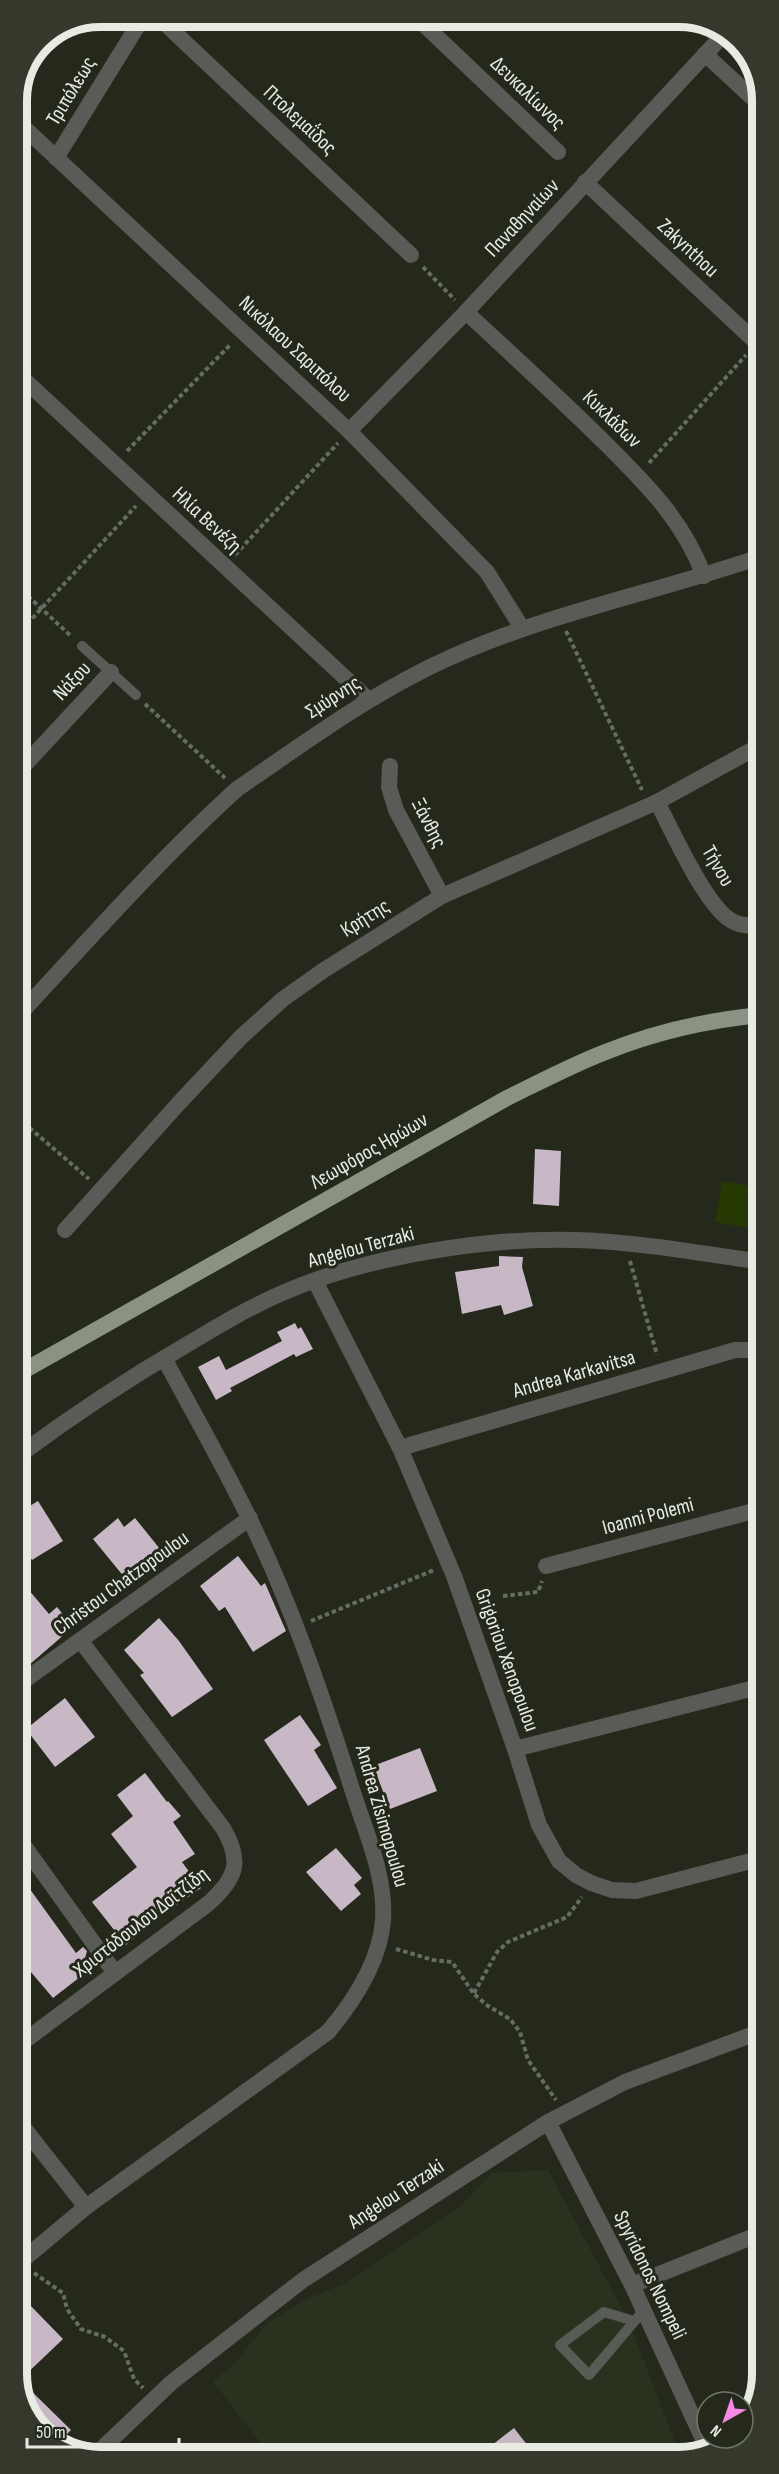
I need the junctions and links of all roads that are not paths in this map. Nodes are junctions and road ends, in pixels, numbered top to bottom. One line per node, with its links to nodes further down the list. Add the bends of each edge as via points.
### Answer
1 (136, 27): 9 (street, Τριπόλεως)
2 (170, 27): 11 (street, Πτολεμαΐδος)
3 (427, 27): 8 (street, Δευκαλίωνος)
4 (719, 39): 5 (street, Παναθηναίων)
5 (705, 54): 6 (street); 10 (street, Παναθηναίων)
6 (752, 97)
7 (27, 130): 9 (street, Νικόλαου Σαριπόλου)
8 (558, 152)
9 (56, 158): 15 (street, Νικόλαου Σαριπόλου)
10 (585, 182): 12 (street, Παναθηναίων); 13 (street, Zakynthou)
11 (411, 255)
12 (466, 312): 15 (street, Παναθηναίων); 17 (street, Κυκλάδων, via 638,475 675,517)
13 (752, 338)
14 (27, 382): 22 (street, Ηλία Βενέζη)
15 (349, 431): 18 (street, Νικόλαου Σαριπόλου, via 481,565)
16 (752, 560): 17 (street, Σμύρνης)
17 (704, 576): 18 (street, Σμύρνης)
18 (522, 628): 22 (street, Σμύρνης, via 449,658)
19 (82, 646): 20 (lane)
20 (111, 672): 21 (lane); 24 (street, Νάξου)
21 (136, 695)
22 (368, 699): 29 (street, Σμύρνης, via 237,789 122,903)
23 (752, 749): 26 (street, Κρήτης)
24 (27, 762)
25 (390, 766): 27 (street, Ξάνθης, via 389,787 396,810)
26 (653, 804): 27 (street, Κρήτης); 28 (street, Τήνου, via 719,912 732,921)
27 (442, 896): 31 (street, Κρήτης, via 324,970 240,1037)
28 (752, 926)
29 (27, 1006)
30 (752, 1016): 36 (main road, Λεωφόρος Ηρώων, via 649,1038 604,1052 545,1079)
31 (65, 1230)
32 (752, 1261): 33 (street, Angelou Terzaki, via 575,1240 442,1249)
33 (315, 1281): 35 (street, Angelou Terzaki, via 240,1314); 37 (street, Grigoriou Xenopoulou)
34 (752, 1350): 37 (street, Andrea Karkavitsa, via 735,1350)
35 (164, 1358): 38 (street, Angelou Terzaki, via 71,1416); 40 (street, Andrea Zisimopoulou)
36 (27, 1369)
37 (400, 1448): 45 (street, Grigoriou Xenopoulou, via 448,1564)
38 (27, 1449)
39 (752, 1511): 41 (street, Ioanni Polemi)
40 (250, 1518): 42 (street, Christou Chatzopoulou); 53 (street, Andrea Zisimopoulou, via 338,1743 379,1874 383,1922 378,1944 356,1996 328,2032)
41 (546, 1566)
42 (80, 1640): 43 (street, Christou Chatzopoulou); 48 (street, Χριστόδουλου Δοϊτζίδη, via 224,1828 235,1855 235,1868 220,1893)
43 (27, 1678)
44 (752, 1689): 45 (street)
45 (515, 1749): 47 (street, Grigoriou Xenopoulou, via 548,1844 559,1861 591,1883 636,1892)
46 (27, 1850): 48 (street)
47 (752, 1861)
48 (115, 1972): 50 (street, Χριστόδουλου Δοϊτζίδη)
49 (752, 2035): 51 (street, Angelou Terzaki, via 625,2082)
50 (27, 2038)
51 (555, 2118): 56 (street, Spyridonos Nompeli); 59 (street, Angelou Terzaki, via 303,2280 154,2398)
52 (27, 2132): 53 (street)
53 (86, 2207): 55 (street, Andrea Zisimopoulou)
54 (752, 2237): 56 (street)
55 (27, 2257)
56 (632, 2285): 57 (street, Spyridonos Nompeli)
57 (639, 2315): 57 (lane, via 589,2375 560,2345 604,2312); 58 (street, Spyridonos Nompeli)
58 (695, 2425)
59 (103, 2447)

